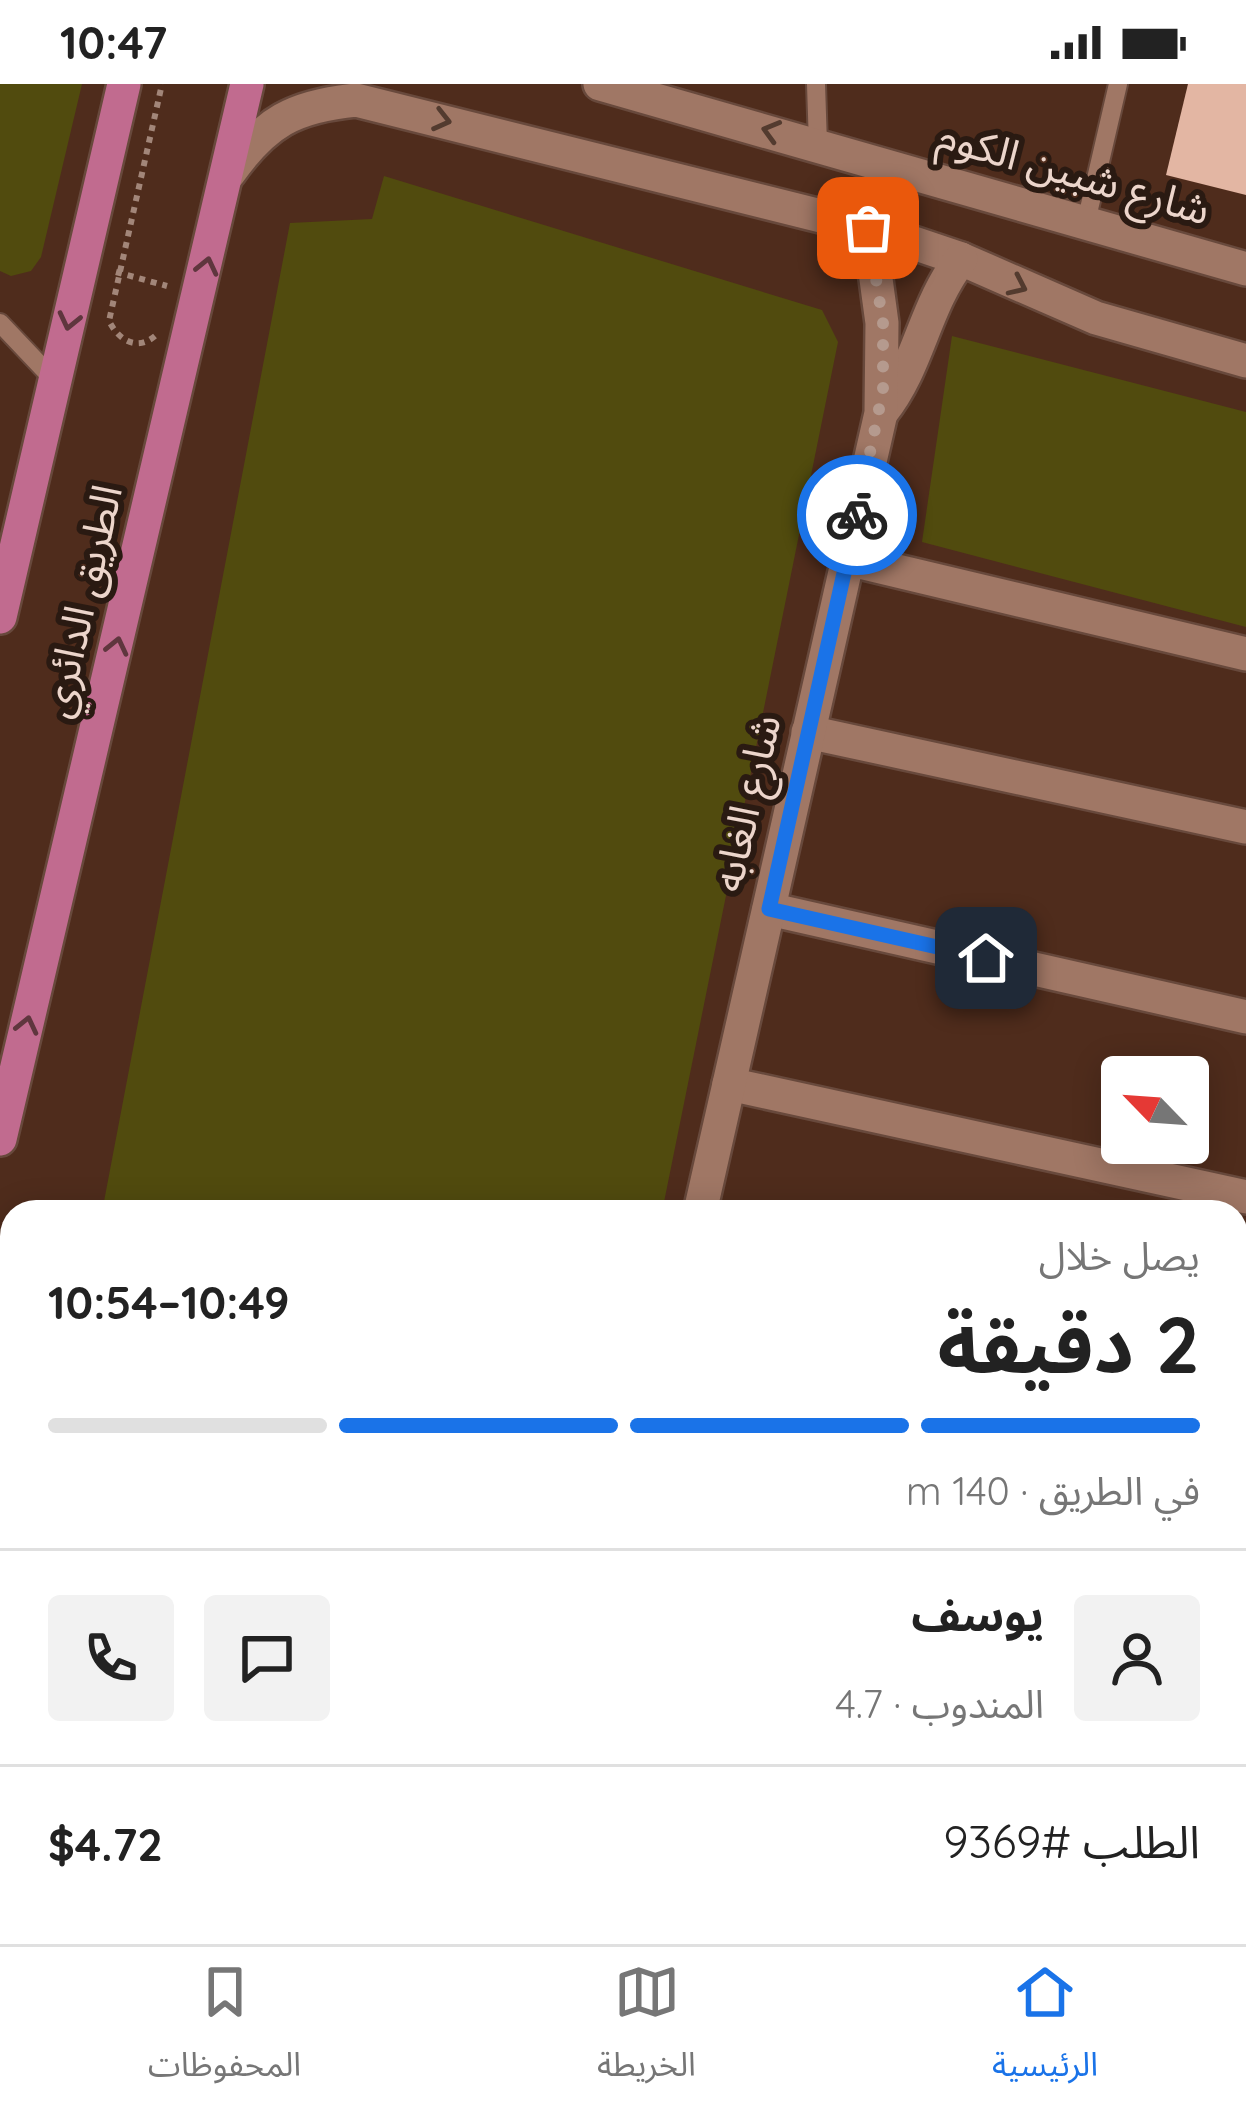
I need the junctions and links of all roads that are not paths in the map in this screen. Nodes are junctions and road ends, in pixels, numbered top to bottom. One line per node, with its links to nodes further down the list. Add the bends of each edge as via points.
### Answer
1 (124, 84): 15 (main road, الطريق الدائري, one-way to 15)
2 (247, 84): 8 (main road, الطريق الدائري)
3 (600, 84): 7 (street, شارع شبين الكوم, one-way to 3, via 690,101)
4 (816, 84): 7 (lane)
5 (1118, 84): 9 (lane)
6 (390, 96): 8 (street, via 317,103 282,118 251,141); 10 (street, one-way to 10)
7 (818, 145): 9 (street, شارع شبين الكوم)
8 (229, 172): 25 (main road, الطريق الدائري, one-way to 8)
9 (1086, 221): 12 (street, شارع شبين الكوم)
10 (868, 228): 11 (street); 16 (street, شارع الغابه, via 883,323)
11 (961, 259): 14 (street, one-way to 14, via 1096,318); 16 (street, شارع الغابه)
12 (1246, 269)
13 (0, 323): 15 (lane)
14 (1246, 361)
15 (55, 381): 18 (main road, الطريق الدائري)
16 (881, 413): 17 (street, شارع الغابه)
17 (847, 560): 19 (street); 20 (street, شارع الغابه)
18 (0, 617)
19 (1246, 654)
20 (808, 732): 21 (street); 22 (street, شارع الغابه)
21 (1246, 827)
22 (769, 909): 23 (street); 24 (street, شارع الغابه)
23 (1246, 1017)
24 (729, 1084): 26 (street); 27 (street, شارع الغابه)
25 (0, 1139)
26 (1246, 1197)
27 (703, 1200)

